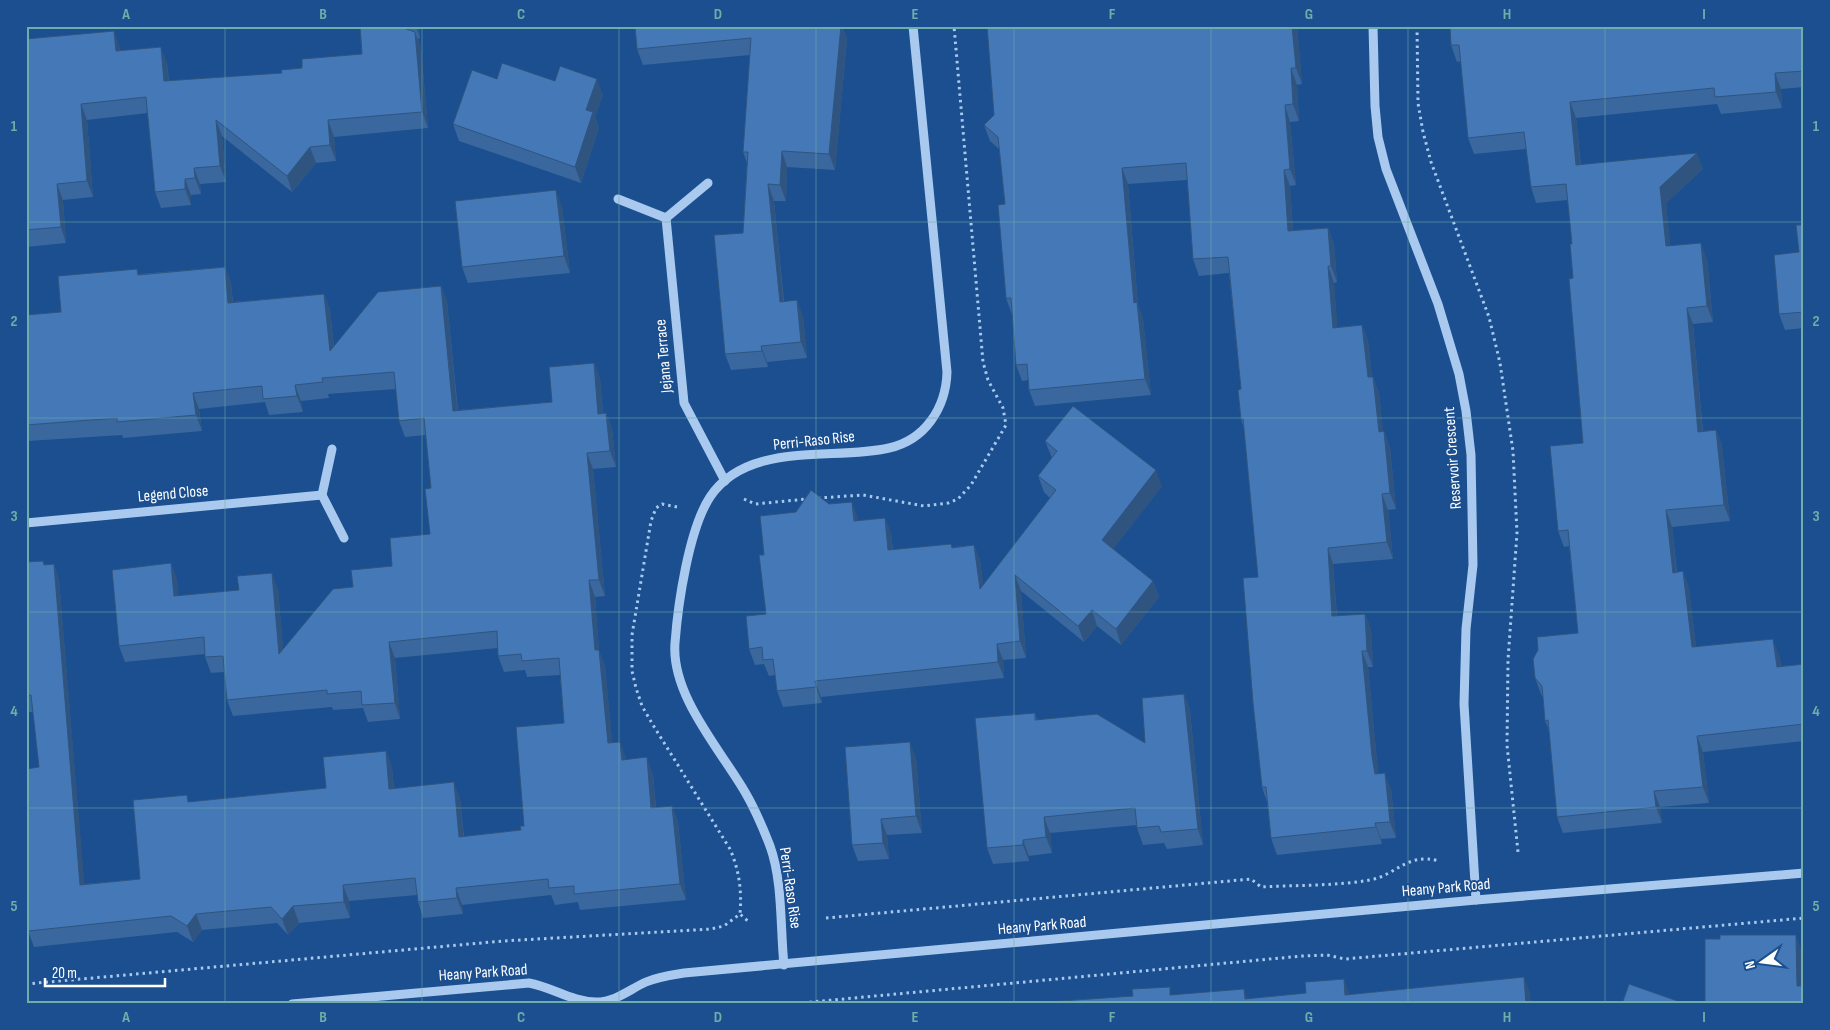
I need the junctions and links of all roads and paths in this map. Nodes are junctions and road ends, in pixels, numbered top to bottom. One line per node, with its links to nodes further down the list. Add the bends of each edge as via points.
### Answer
1 (913, 26): 7 (street, Perri-Raso Rise, via 947,372 942,404 920,433 889,448 760,462)
2 (1373, 26): 13 (street, Reservoir Crescent, via 1378,137 1386,169 1438,304 1466,411 1471,455 1473,565 1466,629 1464,704)
3 (708, 184): 5 (street)
4 (618, 199): 5 (street)
5 (666, 218): 7 (street, Jejana Terrace, via 684,403)
6 (332, 449): 8 (street)
7 (726, 481): 17 (street, Perri-Raso Rise, via 711,496 694,531 674,646 677,668 691,706 746,793 771,849)
8 (322, 495): 9 (street, Legend Close); 10 (street)
9 (26, 523)
10 (344, 538)
11 (1438, 861): 14 (path, via 1416,859 1370,880 1261,887 1251,880)
12 (1804, 873): 13 (street, Heany Park Road)
13 (1476, 900): 17 (street, Heany Park Road)
14 (826, 918)
15 (1804, 918): 21 (path, via 1344,958 1302,956)
16 (750, 923): 18 (path, via 740,914 724,926 711,929 503,941)
17 (784, 964): 19 (street, Heany Park Road, via 661,977 645,982 624,995)
18 (26, 984)
19 (597, 1003): 20 (street, Heany Park Road, via 571,998 547,986 529,983)
20 (292, 1004)
21 (790, 1004)

